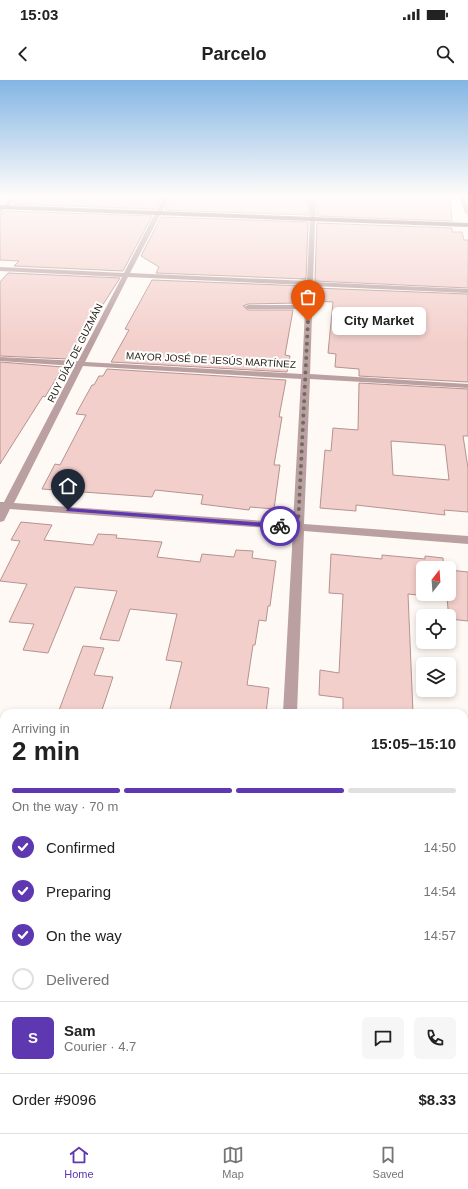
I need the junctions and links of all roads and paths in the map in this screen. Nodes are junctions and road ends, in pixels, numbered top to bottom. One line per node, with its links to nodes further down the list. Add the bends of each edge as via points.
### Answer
1 (141, 245): 4 (street, RUY DÍAZ DE GUZMÁN)
2 (312, 245): 5 (street)
3 (0, 269): 4 (street)
4 (126, 275): 5 (street); 10 (street, RUY DÍAZ DE GUZMÁN)
5 (310, 284): 6 (street); 8 (street)
6 (468, 291)
7 (248, 307): 8 (street)
8 (309, 307): 11 (street)
9 (0, 359): 10 (street, MAYOR JOSÉ DE JESÚS MARTÍNEZ)
10 (80, 364): 11 (street, MAYOR JOSÉ DE JESÚS MARTÍNEZ); 13 (street, RUY DÍAZ DE GUZMÁN)
11 (306, 377): 12 (street, MAYOR JOSÉ DE JESÚS MARTÍNEZ); 15 (street)
12 (468, 386)
13 (3, 505): 14 (street, RUY DÍAZ DE GUZMÁN); 15 (street)
14 (0, 518)
15 (298, 527): 16 (street); 17 (street)
16 (468, 540)
17 (290, 709)

